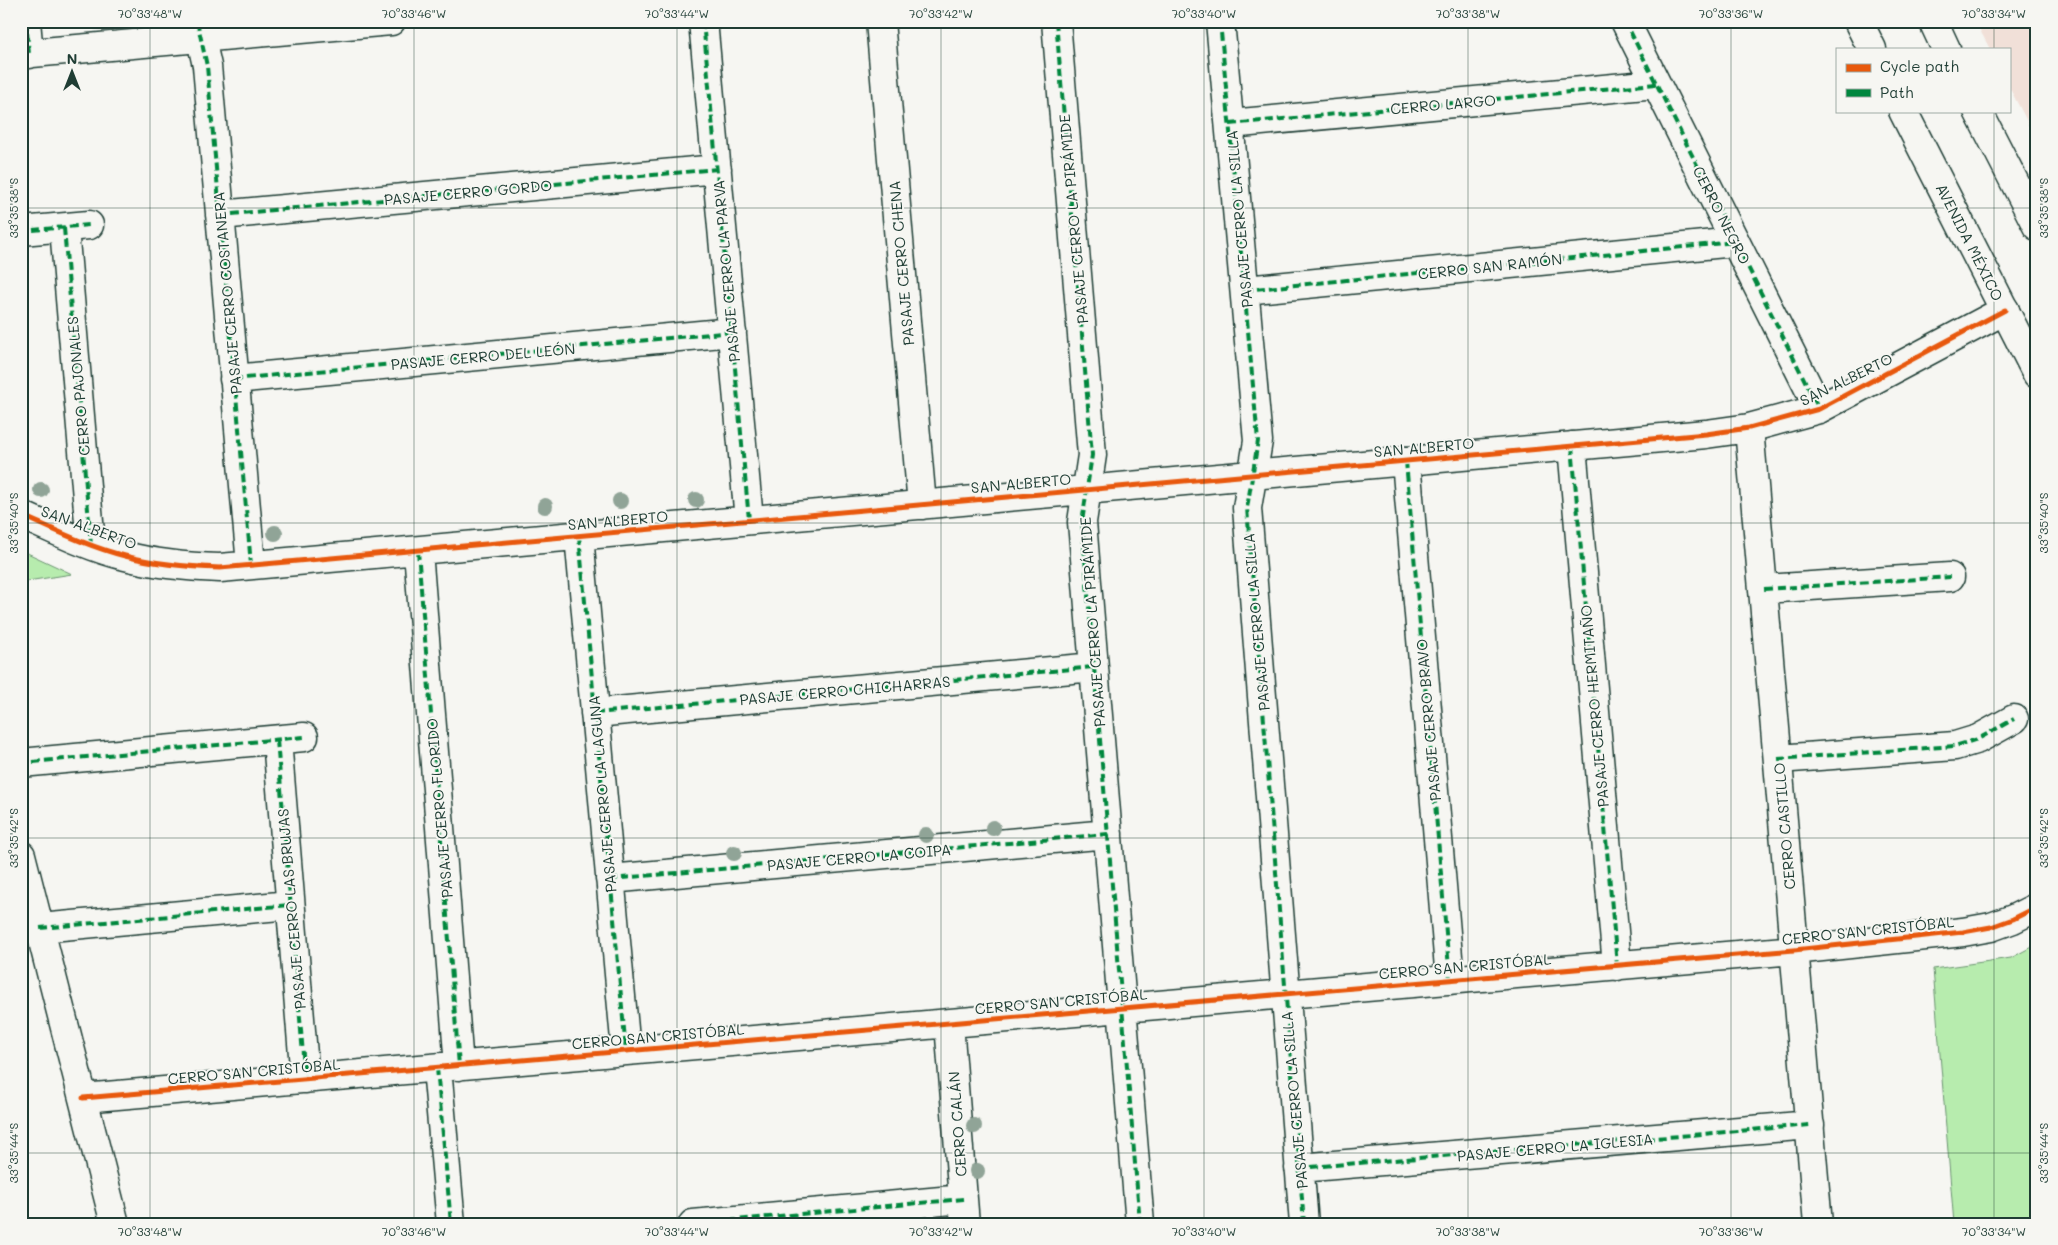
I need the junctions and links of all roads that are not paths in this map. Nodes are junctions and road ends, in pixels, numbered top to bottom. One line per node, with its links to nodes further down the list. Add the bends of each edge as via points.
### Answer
1 (26, 21): 13 (street)
2 (703, 21): 18 (street, PASAJE CERRO LA PARVA)
3 (880, 21): 34 (street, PASAJE CERRO CHENA)
4 (1056, 21): 33 (street, PASAJE CERRO LA PIRÁMIDE, via 1092,455)
5 (1220, 21): 17 (street, PASAJE CERRO LA SILLA)
6 (1625, 21): 14 (street, CERRO NEGRO)
7 (1858, 21): 11 (street)
8 (1932, 21): 12 (street)
9 (378, 22): 10 (street)
10 (199, 30): 13 (street); 19 (street, PASAJE CERRO COSTANERA, via 206,66)
11 (1872, 48)
12 (1946, 48)
13 (25, 54)
14 (1656, 84): 17 (street, CERRO LARGO); 22 (street, CERRO NEGRO)
15 (1904, 112): 24 (street, AVENIDA MÉXICO)
16 (1979, 112): 20 (street)
17 (1230, 124): 23 (street, PASAJE CERRO LA SILLA)
18 (717, 169): 19 (street, PASAJE CERRO GORDO); 25 (street, PASAJE CERRO LA PARVA)
19 (220, 215): 27 (street, PASAJE CERRO COSTANERA)
20 (2037, 226)
21 (21, 231): 38 (street, CERRO PAJONALES, via 76,226)
22 (1735, 242): 23 (street, CERRO SAN RAMÓN); 28 (street, CERRO NEGRO)
23 (1245, 290): 32 (street, PASAJE CERRO LA SILLA, via 1258,441)
24 (2004, 310): 26 (street, AVENIDA MÉXICO); 28 (street, SAN ALBERTO)
25 (732, 332): 27 (street, PASAJE CERRO DEL LEÓN); 36 (street, PASAJE CERRO LA PARVA)
26 (2037, 374)
27 (234, 379): 40 (street, PASAJE CERRO COSTANERA)
28 (1819, 409): 29 (street, SAN ALBERTO)
29 (1749, 428): 30 (street, SAN ALBERTO); 42 (street, CERRO CASTILLO)
30 (1572, 446): 31 (street, SAN ALBERTO); 57 (street, PASAJE CERRO HERMITAÑO)
31 (1406, 461): 32 (street, SAN ALBERTO); 58 (street, PASAJE CERRO BRAVO)
32 (1252, 475): 33 (street, SAN ALBERTO); 59 (street, PASAJE CERRO LA SILLA, via 1247,508)
33 (1087, 490): 34 (street, SAN ALBERTO); 43 (street, PASAJE CERRO LA PIRÁMIDE, via 1082,522)
34 (922, 505): 36 (street, SAN ALBERTO)
35 (21, 516): 38 (street, SAN ALBERTO)
36 (750, 520): 37 (street, SAN ALBERTO)
37 (579, 536): 39 (street, SAN ALBERTO); 44 (street, PASAJE CERRO LA LAGUNA)
38 (91, 545): 40 (street, SAN ALBERTO, via 162,564 220,568)
39 (418, 550): 40 (street, SAN ALBERTO); 63 (street, PASAJE CERRO FLORIDO)
40 (251, 565)
41 (1950, 577): 42 (street)
42 (1764, 589): 48 (street, CERRO CASTILLO)
43 (1094, 667): 44 (street, PASAJE CERRO CHICHARRAS); 50 (street, PASAJE CERRO LA PIRÁMIDE)
44 (595, 713): 52 (street, PASAJE CERRO LA LAGUNA)
45 (2014, 719): 48 (street, via 1978,739 1955,746)
46 (304, 737): 47 (street)
47 (277, 740): 49 (street); 53 (street, PASAJE CERRO LAS BRUJAS)
48 (1778, 759): 56 (street, CERRO CASTILLO)
49 (21, 763)
50 (1108, 834): 52 (street, PASAJE CERRO LA COIPA); 60 (street, PASAJE CERRO LA PIRÁMIDE)
51 (21, 855): 55 (street)
52 (610, 879): 62 (street, PASAJE CERRO LA LAGUNA)
53 (290, 905): 55 (street); 64 (street, PASAJE CERRO LAS BRUJAS)
54 (2037, 907): 56 (street, CERRO SAN CRISTÓBAL, via 1991,927 1963,932)
55 (40, 928): 65 (street)
56 (1794, 950): 57 (street, CERRO SAN CRISTÓBAL); 66 (street, CERRO CASTILLO)
57 (1617, 966): 58 (street, CERRO SAN CRISTÓBAL)
58 (1450, 980): 59 (street, CERRO SAN CRISTÓBAL)
59 (1286, 994): 60 (street, CERRO SAN CRISTÓBAL); 67 (street, PASAJE CERRO LA SILLA)
60 (1123, 1008): 61 (street, CERRO SAN CRISTÓBAL); 73 (street, PASAJE CERRO LA PIRÁMIDE)
61 (949, 1024): 62 (street, CERRO SAN CRISTÓBAL); 68 (street, CERRO CALÁN)
62 (626, 1051): 63 (street, CERRO SAN CRISTÓBAL)
63 (448, 1067): 64 (street, CERRO SAN CRISTÓBAL); 71 (street, PASAJE CERRO FLORIDO)
64 (305, 1079): 65 (street, CERRO SAN CRISTÓBAL)
65 (83, 1098): 70 (street)
66 (1810, 1125): 67 (street, PASAJE CERRO LA IGLESIA); 75 (street, CERRO CASTILLO)
67 (1300, 1168): 74 (street, PASAJE CERRO LA SILLA)
68 (964, 1211): 69 (street)
69 (786, 1219): 72 (street)
70 (115, 1224)
71 (451, 1224)
72 (694, 1224)
73 (1140, 1224)
74 (1304, 1224)
75 (1818, 1224)

